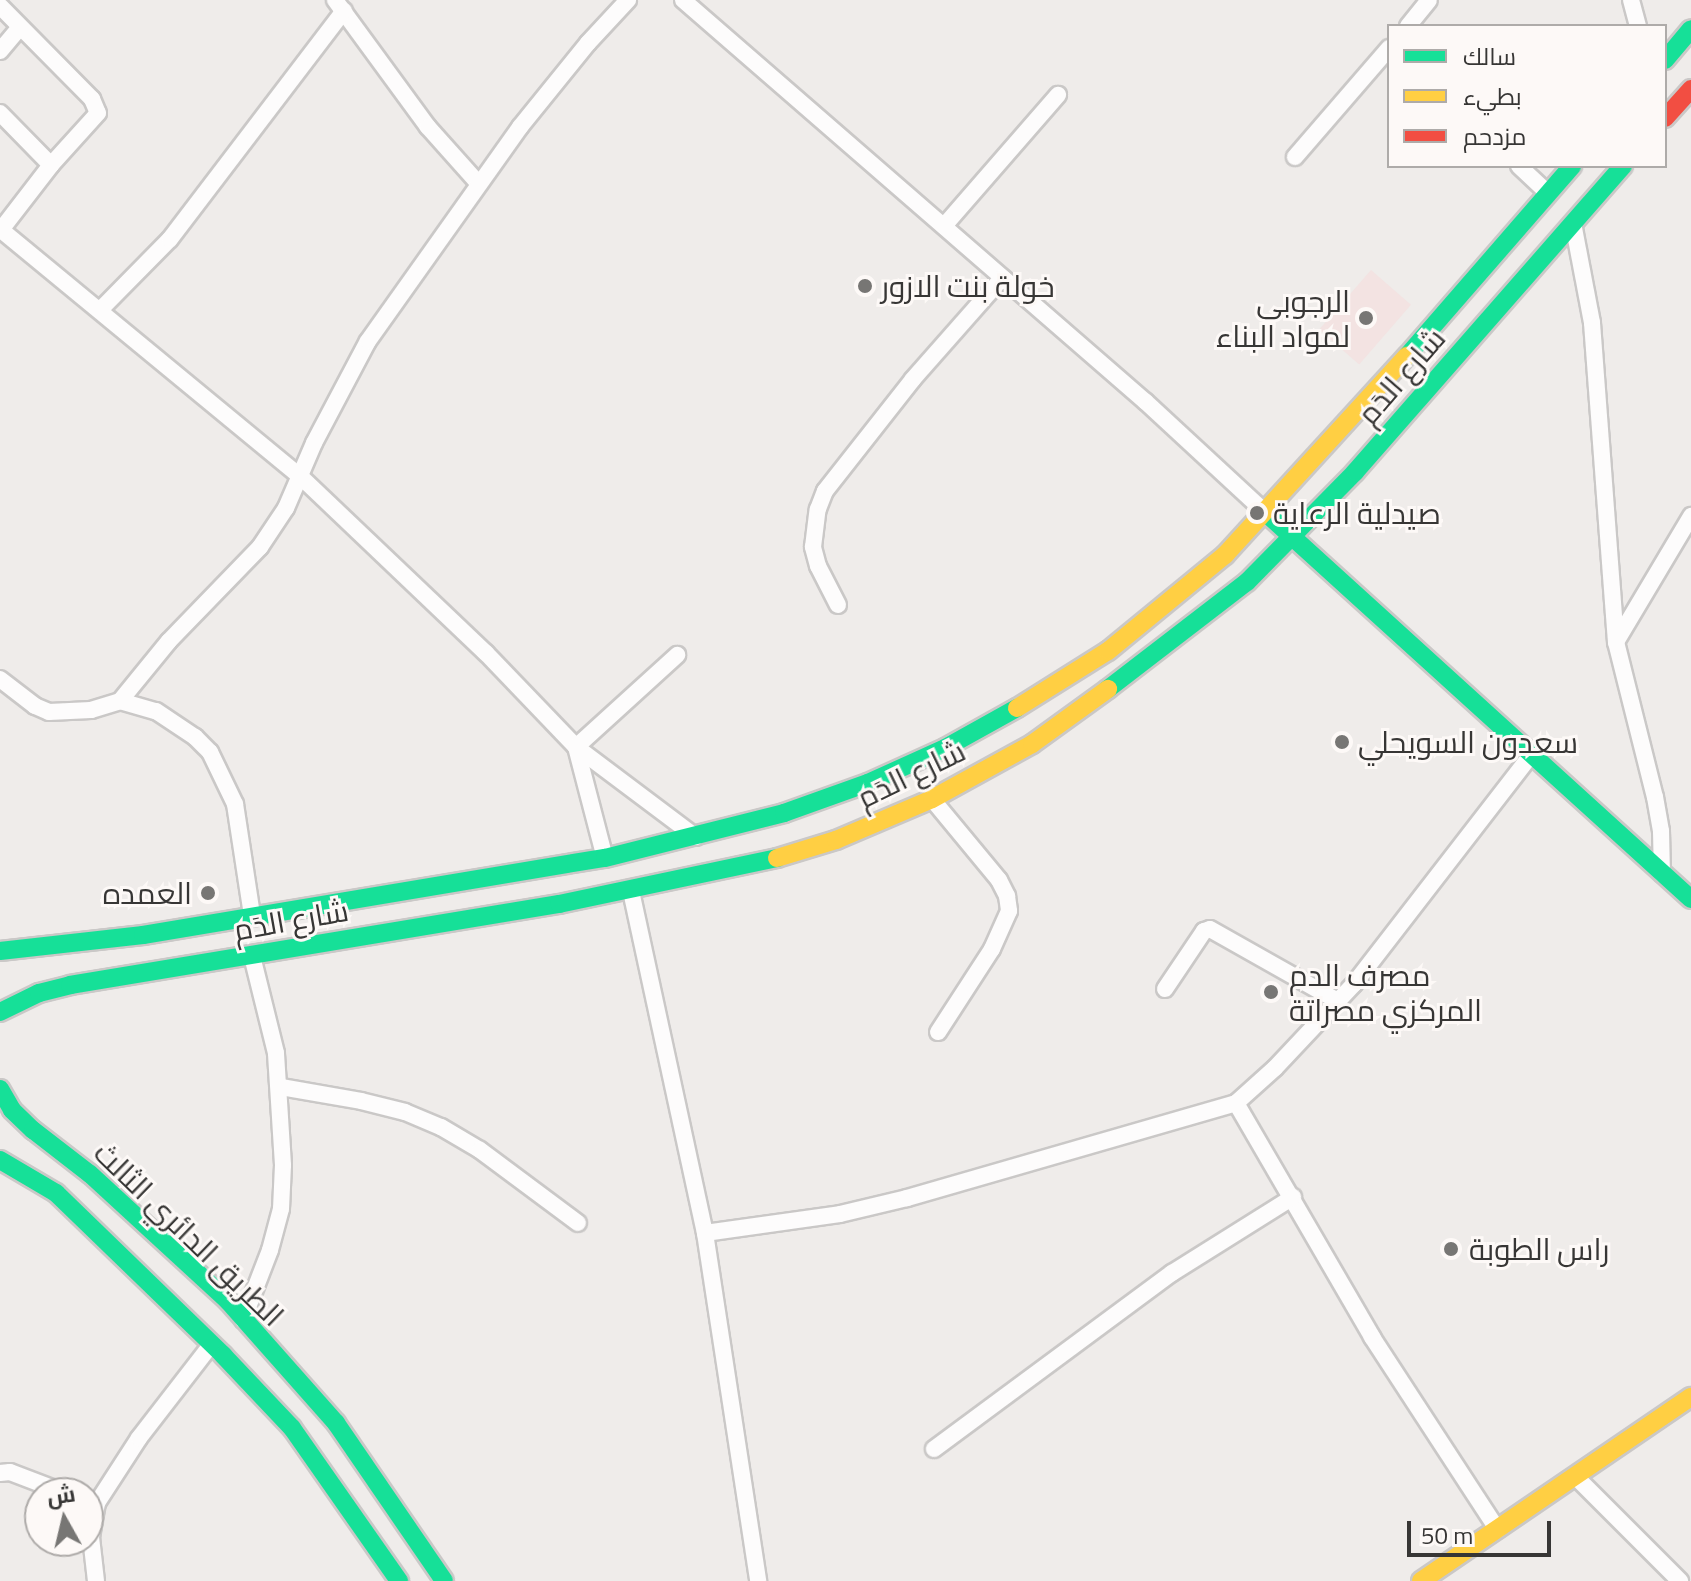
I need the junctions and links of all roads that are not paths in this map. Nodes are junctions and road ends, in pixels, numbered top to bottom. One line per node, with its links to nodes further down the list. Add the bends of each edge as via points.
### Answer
1 (628, 0): 23 (street)
2 (683, 0): 26 (street)
3 (1429, 0): 7 (street)
4 (1631, 0): 8 (street)
5 (0, 6): 9 (street)
6 (340, 6): 23 (street, via 428,127); 29 (street, via 170,239)
7 (1410, 24)
8 (1637, 24)
9 (20, 27): 12 (street); 19 (street, via 98,109 92,123)
10 (1691, 29): 13 (main road)
11 (1387, 50): 18 (street)
12 (0, 51)
13 (1667, 58)
14 (1691, 89): 17 (main road)
15 (1058, 95): 26 (street)
16 (0, 113): 19 (street)
17 (1667, 116)
18 (1295, 157)
19 (51, 165): 27 (street)
20 (1521, 168): 24 (street)
21 (1570, 168): 24 (main road, شارع الدَم)
22 (1621, 168): 25 (main road, شارع الدَم)
23 (478, 183): 30 (street, via 368,341)
24 (1548, 193): 31 (main road, شارع الدَم)
25 (1573, 223): 33 (main road, شارع الدَم); 35 (street, via 1592,323)
26 (944, 226): 28 (street)
27 (1, 230): 29 (street)
28 (1002, 278): 31 (street); 34 (street, via 825,491 813,547)
29 (101, 309): 30 (street)
30 (301, 477): 38 (street, via 260,547 169,641); 39 (street, via 486,653)
31 (1266, 513): 33 (main road); 42 (main road, شارع الدَم, via 1225,555 1108,651 1034,700 868,783)
32 (1691, 516): 35 (street)
33 (1294, 535): 40 (main road); 41 (main road, شارع الدَم, via 1247,582 1114,687 1032,744)
34 (838, 605)
35 (1616, 642): 44 (street, via 1655,797)
36 (677, 655): 39 (street)
37 (0, 679): 38 (street, via 49,712 72,713)
38 (120, 701): 47 (street, via 172,719 210,752 235,804)
39 (576, 747): 42 (street); 43 (street)
40 (1531, 755): 44 (main road); 51 (street)
41 (932, 799): 45 (main road, شارع الدَم, via 795,854); 53 (street, via 999,880 1009,911 992,949)
42 (696, 837): 43 (main road, شارع الدَم)
43 (605, 858): 47 (main road, شارع الدَم)
44 (1662, 874): 46 (main road)
45 (631, 891): 49 (main road, شارع الدَم); 60 (street)
46 (1691, 899)
47 (252, 915): 48 (main road, شارع الدَم, via 97,942)
48 (0, 951)
49 (252, 956): 52 (main road, شارع الدَم, via 70,985); 54 (street)
50 (1165, 989): 51 (street, via 1210,929)
51 (1338, 1001): 56 (street)
52 (0, 1012)
53 (938, 1032)
54 (281, 1087): 59 (street, via 361,1101 441,1127); 61 (street, via 281,1209)
55 (0, 1089): 61 (main road, الطريق الدائري الثالث, via 33,1130 90,1174)
56 (1236, 1103): 58 (street); 60 (street, via 907,1198 840,1214)
57 (0, 1160): 62 (main road, الطريق الدائري الثالث, via 56,1193)
58 (1293, 1197): 64 (street, via 1172,1273); 69 (street, via 1372,1337)
59 (578, 1223)
60 (705, 1233): 74 (street)
61 (243, 1320): 73 (main road, الطريق الدائري الثالث, via 336,1423)
62 (211, 1345): 68 (street); 72 (main road, الطريق الدائري الثالث, via 292,1428)
63 (1691, 1397): 67 (main road)
64 (934, 1449)
65 (0, 1473): 66 (street)
66 (24, 1477)
67 (1577, 1478): 69 (main road); 76 (street)
68 (104, 1486)
69 (1498, 1530): 75 (main road)
70 (93, 1557): 71 (street)
71 (96, 1581)
72 (399, 1581)
73 (444, 1581)
74 (758, 1581)
75 (1421, 1581)
76 (1680, 1581)

